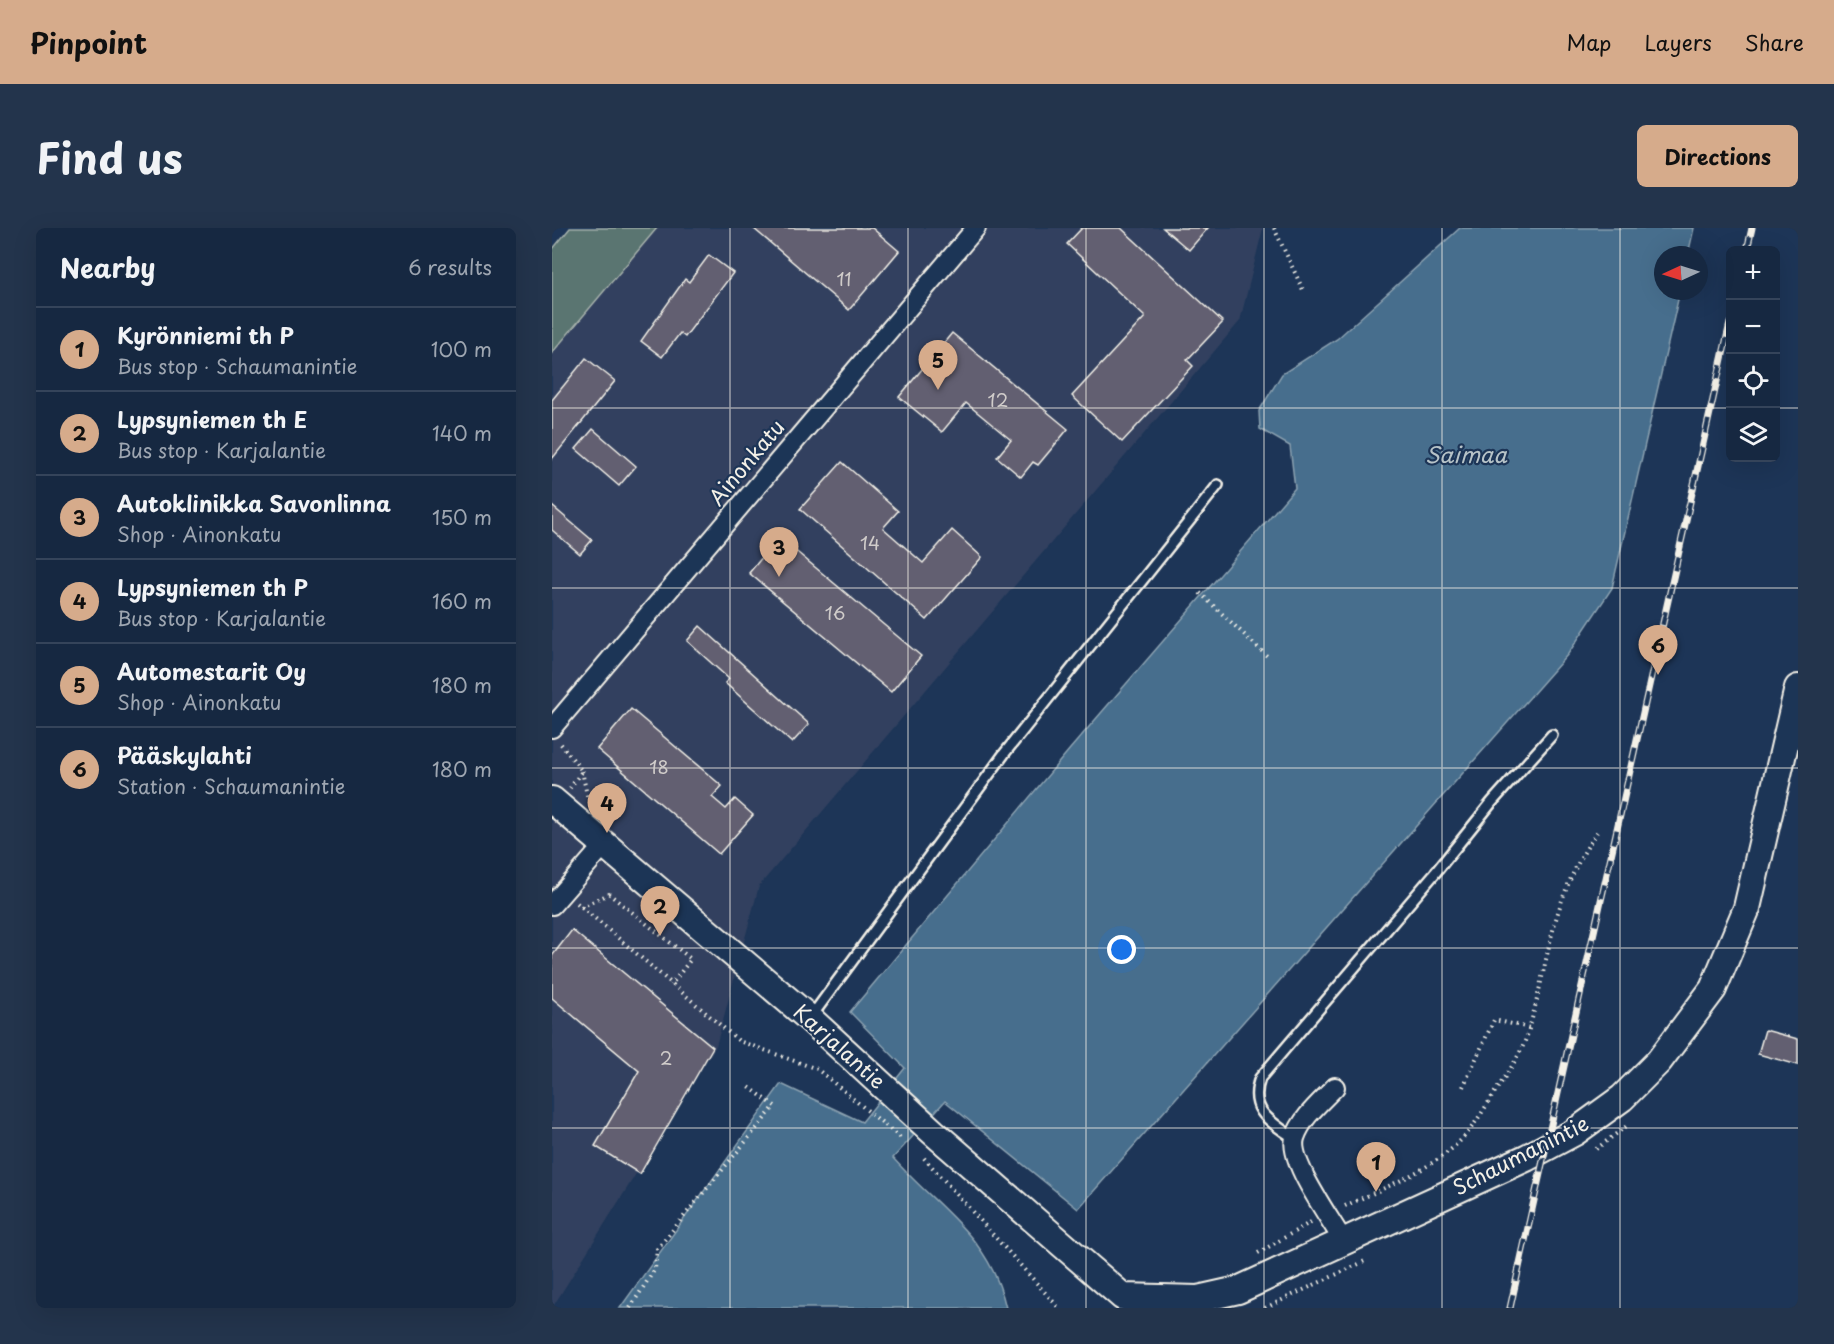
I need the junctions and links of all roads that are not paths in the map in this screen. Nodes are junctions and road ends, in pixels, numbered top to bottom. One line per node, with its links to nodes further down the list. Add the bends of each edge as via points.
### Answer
1 (976, 228): 4 (street, Ainonkatu)
2 (1218, 485): 9 (lane, via 1004,754)
3 (1798, 688): 12 (street, Schaumanintie, via 1747,908 1713,989 1659,1062 1622,1098 1575,1131 1526,1158)
4 (555, 734)
5 (1552, 735): 11 (lane, via 1260,1078 1256,1103)
6 (555, 802): 7 (street, Karjalantie)
7 (605, 844): 8 (street); 9 (street, Karjalantie)
8 (552, 905)
9 (810, 1019): 13 (street, Karjalantie)
10 (1335, 1087): 11 (street, via 1308,1115)
11 (1294, 1139): 12 (street, via 1299,1166)
12 (1343, 1240): 13 (street, Schaumanintie, via 1238,1290 1198,1299)
13 (1118, 1303)

